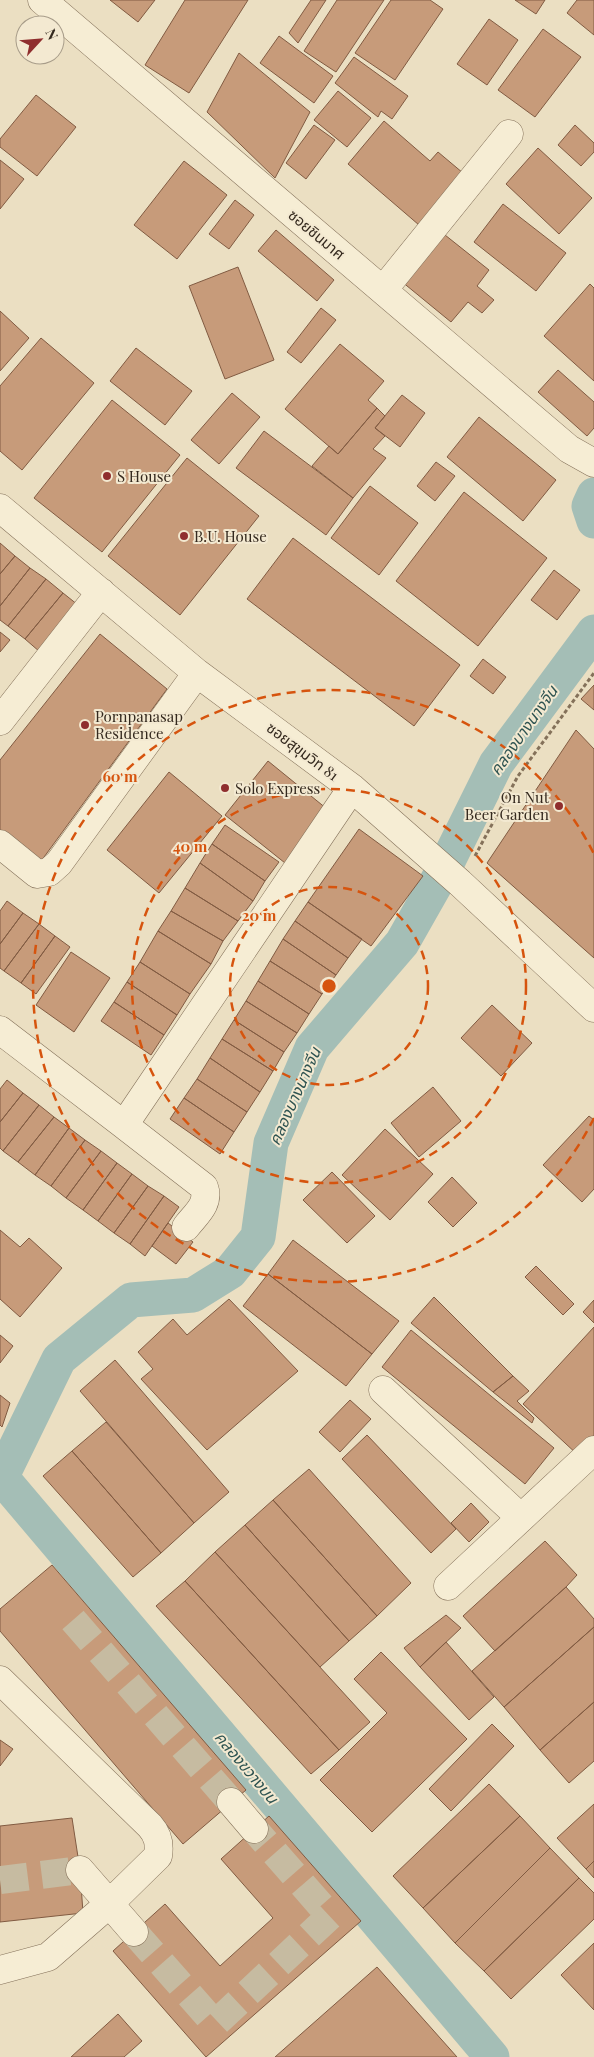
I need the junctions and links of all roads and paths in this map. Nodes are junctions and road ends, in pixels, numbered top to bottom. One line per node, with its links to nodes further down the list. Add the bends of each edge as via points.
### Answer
1 (42, 0): 3 (street, ซอยชินมาศ)
2 (509, 134): 3 (street)
3 (383, 290): 4 (street, ซอยชินมาศ, via 570,450)
4 (594, 463)
5 (0, 508): 6 (street, ซอยสุขุมวิท 81)
6 (101, 592): 7 (street, ซอยสุขุมวิท 81); 9 (street)
7 (197, 673): 10 (street, ซอยสุขุมวิท 81); 11 (street, via 59,863 49,872 37,874)
8 (594, 673): 12 (path, via 518,776)
9 (0, 721)
10 (352, 788): 12 (street, ซอยสุขุมวิท 81); 15 (street)
11 (0, 844)
12 (455, 878): 13 (street, ซอยสุขุมวิท 81)
13 (594, 1008)
14 (0, 1030): 15 (street)
15 (124, 1125): 16 (street, via 204,1187 205,1203)
16 (186, 1227)
17 (383, 1390): 19 (street)
18 (592, 1457): 19 (street)
19 (521, 1518): 20 (street)
20 (448, 1586)
21 (0, 1680): 25 (street, via 155,1832 160,1848 158,1856)
22 (231, 1802): 23 (street)
23 (254, 1829)
24 (80, 1870): 25 (street)
25 (109, 1904): 26 (street); 27 (street, via 48,1957)
26 (134, 1932)
27 (0, 1970)

